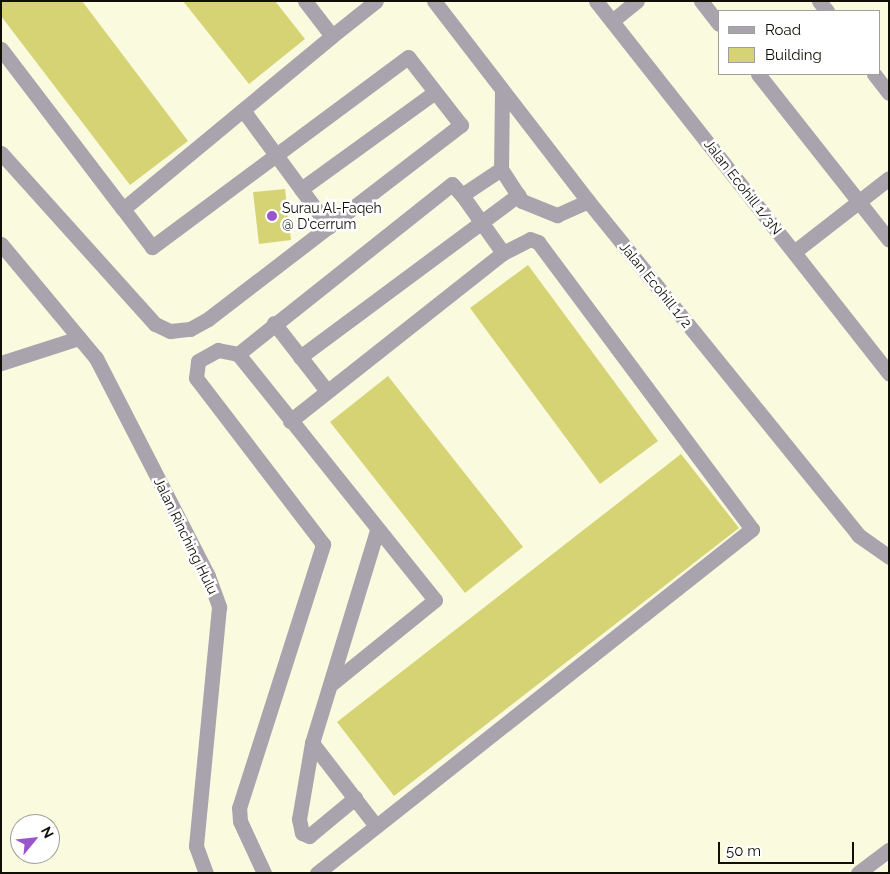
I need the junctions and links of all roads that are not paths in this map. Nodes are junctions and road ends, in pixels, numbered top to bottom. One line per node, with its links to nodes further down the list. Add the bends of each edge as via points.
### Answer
1 (305, 1): 9 (street)
2 (376, 1): 9 (street)
3 (434, 1): 13 (street, Jalan Ecohill 1/2)
4 (596, 1): 7 (street, Jalan Ecohill 1/3N)
5 (637, 1): 7 (street)
6 (701, 1): 8 (street)
7 (612, 21): 31 (street, Jalan Ecohill 1/3N)
8 (718, 23)
9 (332, 36): 16 (street)
10 (1, 49): 26 (street)
11 (759, 75): 25 (street)
12 (875, 75): 15 (street)
13 (502, 90): 19 (street); 24 (street, Jalan Ecohill 1/2)
14 (436, 92): 18 (street, via 408,57); 21 (street); 28 (street, via 462,125)
15 (889, 93)
16 (243, 110): 18 (street); 26 (street)
17 (1, 153): 28 (street, via 156,324 170,331 190,329 208,319)
18 (275, 153): 21 (street); 26 (street, via 152,247)
19 (501, 169): 22 (street); 23 (street)
20 (889, 178): 25 (street)
21 (301, 189): 28 (street)
22 (462, 195): 27 (street); 33 (street, via 452,184)
23 (518, 195): 24 (street, via 522,201 557,215); 27 (street)
24 (588, 201): 42 (street, Jalan Ecohill 1/2, via 858,534)
25 (858, 202): 29 (street); 31 (street)
26 (124, 210)
27 (480, 221): 32 (street); 36 (street)
28 (329, 227)
29 (889, 240)
30 (1, 244): 34 (street, Jalan Rinching Hulu)
31 (794, 252): 38 (street, Jalan Ecohill 1/3N)
32 (503, 253): 39 (street); 46 (street, via 523,240 538,242 752,529)
33 (274, 323): 35 (street); 36 (street)
34 (79, 338): 37 (street); 48 (street, Jalan Rinching Hulu, via 100,366 208,576 219,607 196,846)
35 (238, 354): 40 (street); 49 (street, via 218,350 206,355 198,361 196,378 323,544 239,808 240,821)
36 (300, 357): 39 (street)
37 (1, 363)
38 (889, 373)
39 (327, 391): 40 (street)
40 (290, 421): 41 (street)
41 (377, 531): 43 (street); 43 (street, via 435,600)
42 (889, 557)
43 (330, 685): 44 (street)
44 (312, 743): 45 (street); 45 (street, via 299,819 302,833 309,836)
45 (355, 798): 46 (street)
46 (376, 826): 50 (street)
47 (889, 850): 51 (street)
48 (206, 873)
49 (264, 873)
50 (318, 873)
51 (858, 873)

